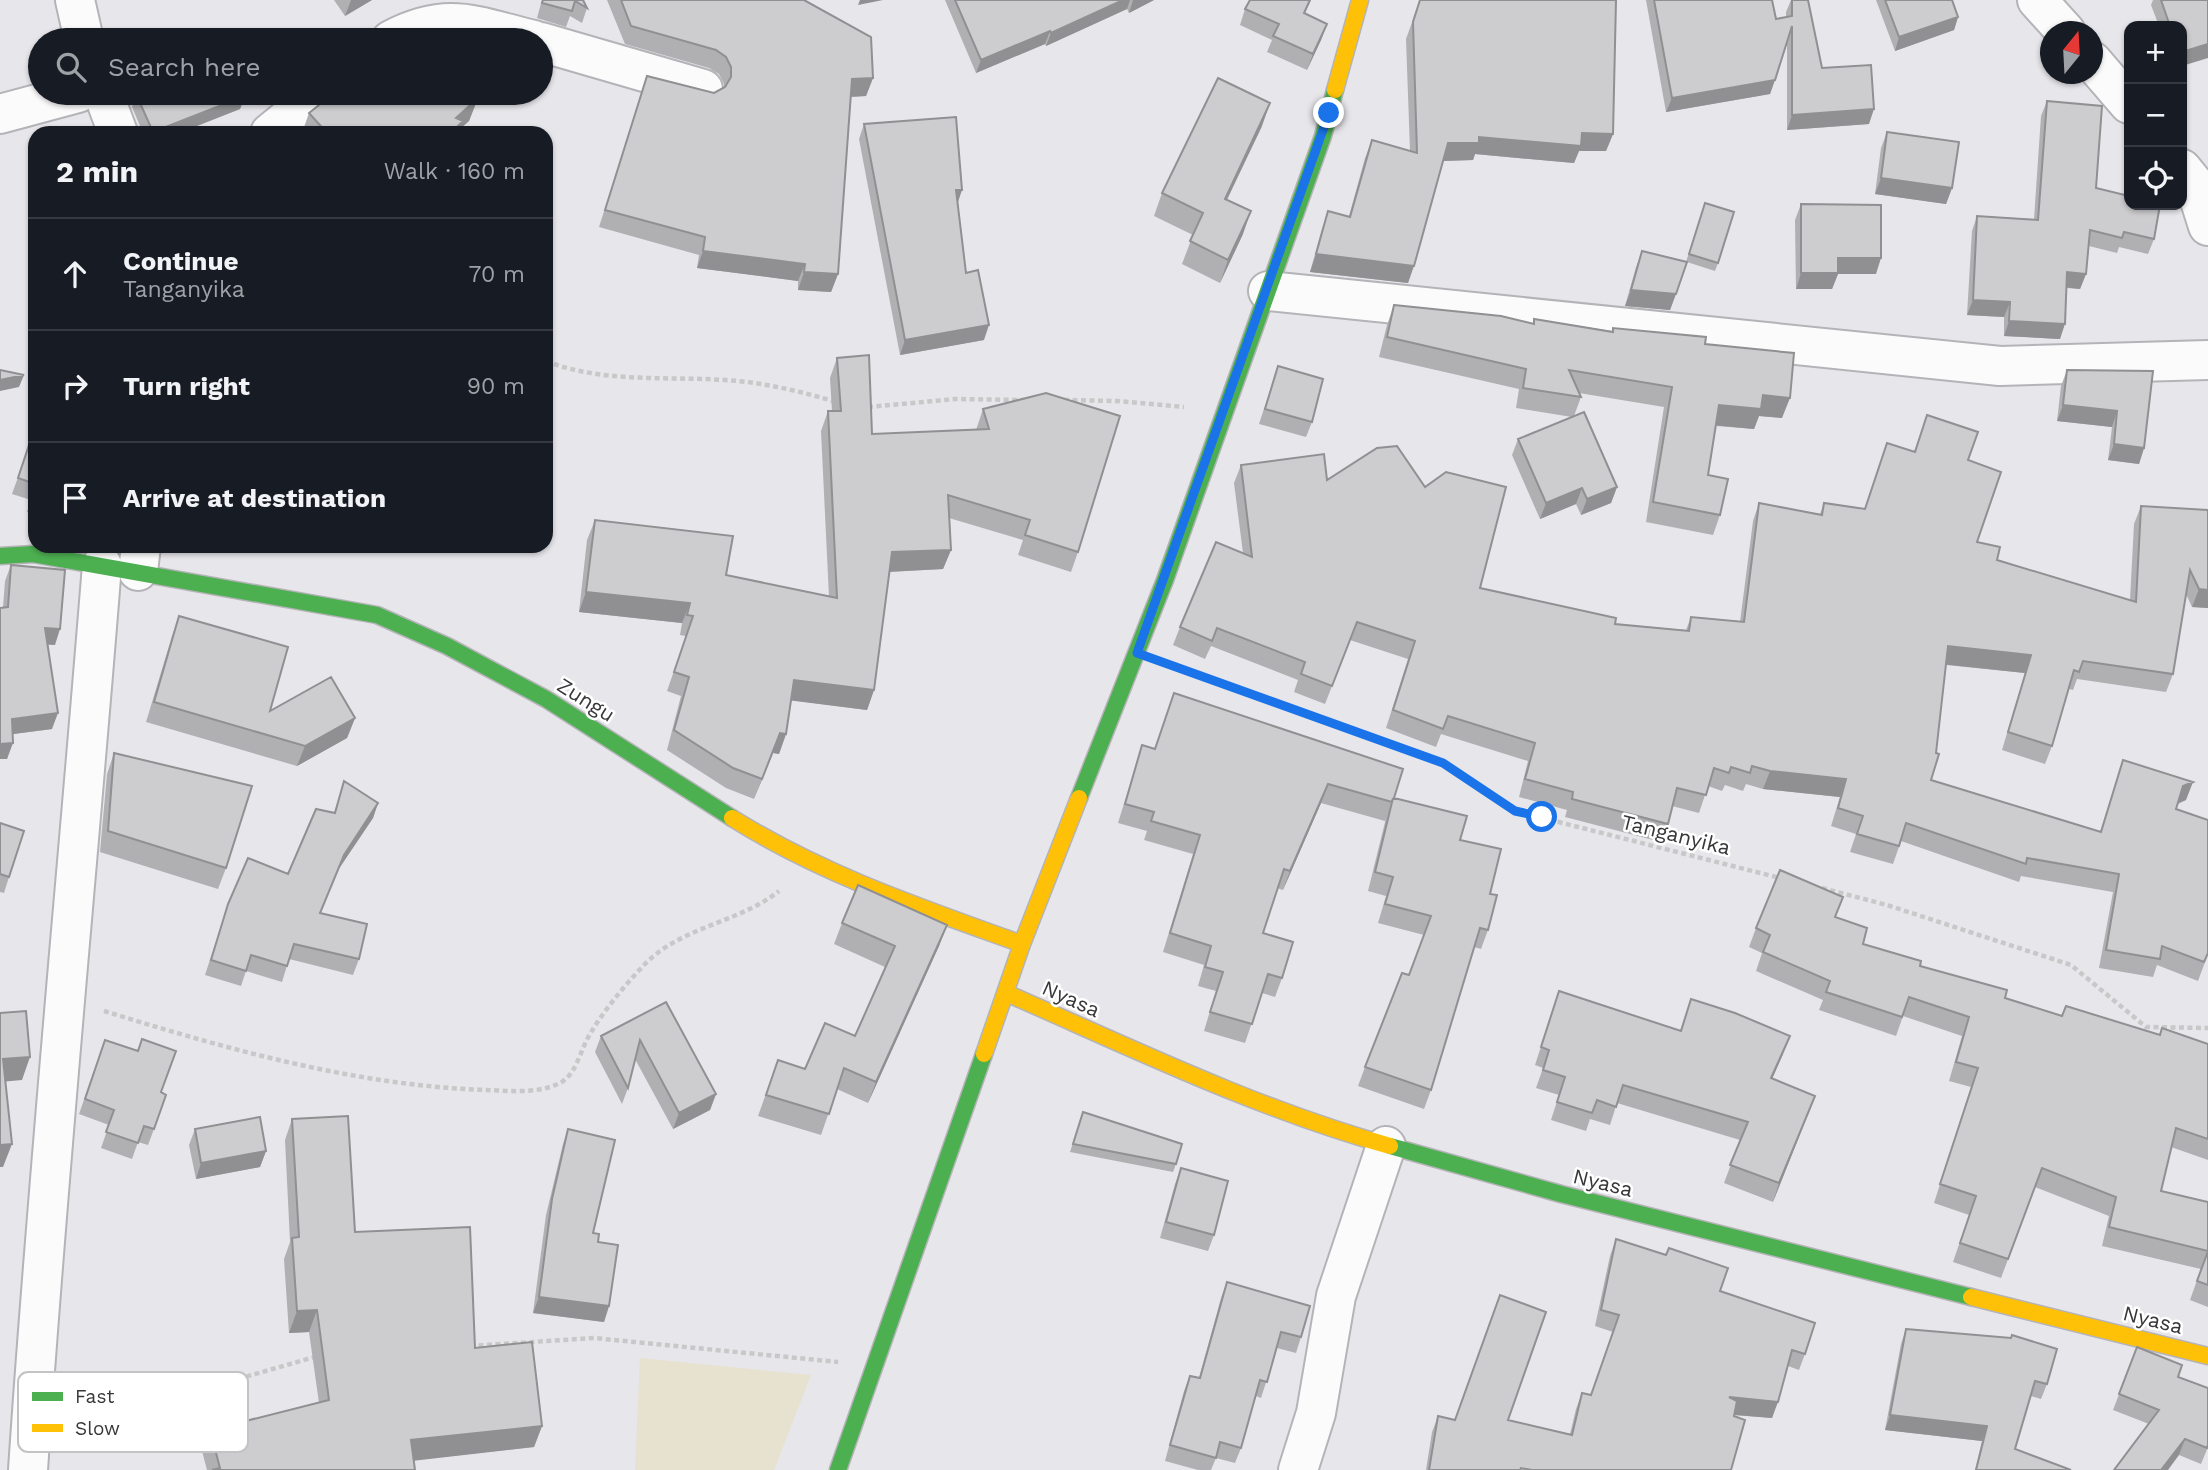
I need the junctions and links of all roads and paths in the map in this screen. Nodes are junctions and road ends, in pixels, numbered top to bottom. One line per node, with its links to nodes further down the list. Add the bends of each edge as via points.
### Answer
1 (75, 0): 5 (street)
2 (1360, 0): 20 (street, via 1323,136)
3 (2037, 0): 4 (street)
4 (2056, 21)
5 (81, 28)
6 (414, 28): 7 (street, via 448,21)
7 (480, 28)
8 (553, 45): 10 (street)
9 (2103, 74): 11 (street)
10 (703, 89)
11 (2124, 98)
12 (33, 105): 15 (street)
13 (108, 105): 16 (street)
14 (304, 105): 17 (street)
15 (0, 114)
16 (115, 126)
17 (279, 126)
18 (2187, 176): 19 (street)
19 (2208, 226)
20 (1268, 291): 21 (street, via 2000,366); 27 (street)
21 (2208, 359)
22 (553, 362): 25 (path, via 581,372 746,382 802,391)
23 (1034, 400): 26 (path, via 956,399)
24 (1062, 400): 27 (path)
25 (849, 406)
26 (859, 406)
27 (1223, 411): 30 (street)
28 (0, 556): 29 (street, Zungu)
29 (127, 561): 31 (street, Zungu, via 377,615 546,699 775,845); 36 (street)
30 (1137, 653): 32 (path, Tanganyika, via 1443,763 1515,811); 34 (street)
31 (813, 863): 34 (street, Zungu, via 865,888); 36 (path, via 755,907 685,935 648,961 619,993 569,1074 541,1090 444,1089 273,1060)
32 (1794, 881)
33 (1820, 888): 37 (path, via 2071,965 2146,1027)
34 (1022, 944): 35 (street)
35 (1006, 993): 38 (street, Nyasa, via 1324,1128); 42 (street)
36 (66, 999): 43 (street)
37 (2208, 1028)
38 (1386, 1146): 41 (street, Nyasa); 48 (street, via 1336,1296 1316,1413)
39 (460, 1347): 42 (path, via 594,1338)
40 (327, 1355): 44 (path)
41 (2208, 1356)
42 (877, 1366): 47 (street)
43 (35, 1372)
44 (248, 1375)
45 (29, 1452): 46 (street)
46 (28, 1470)
47 (838, 1470)
48 (1298, 1470)

